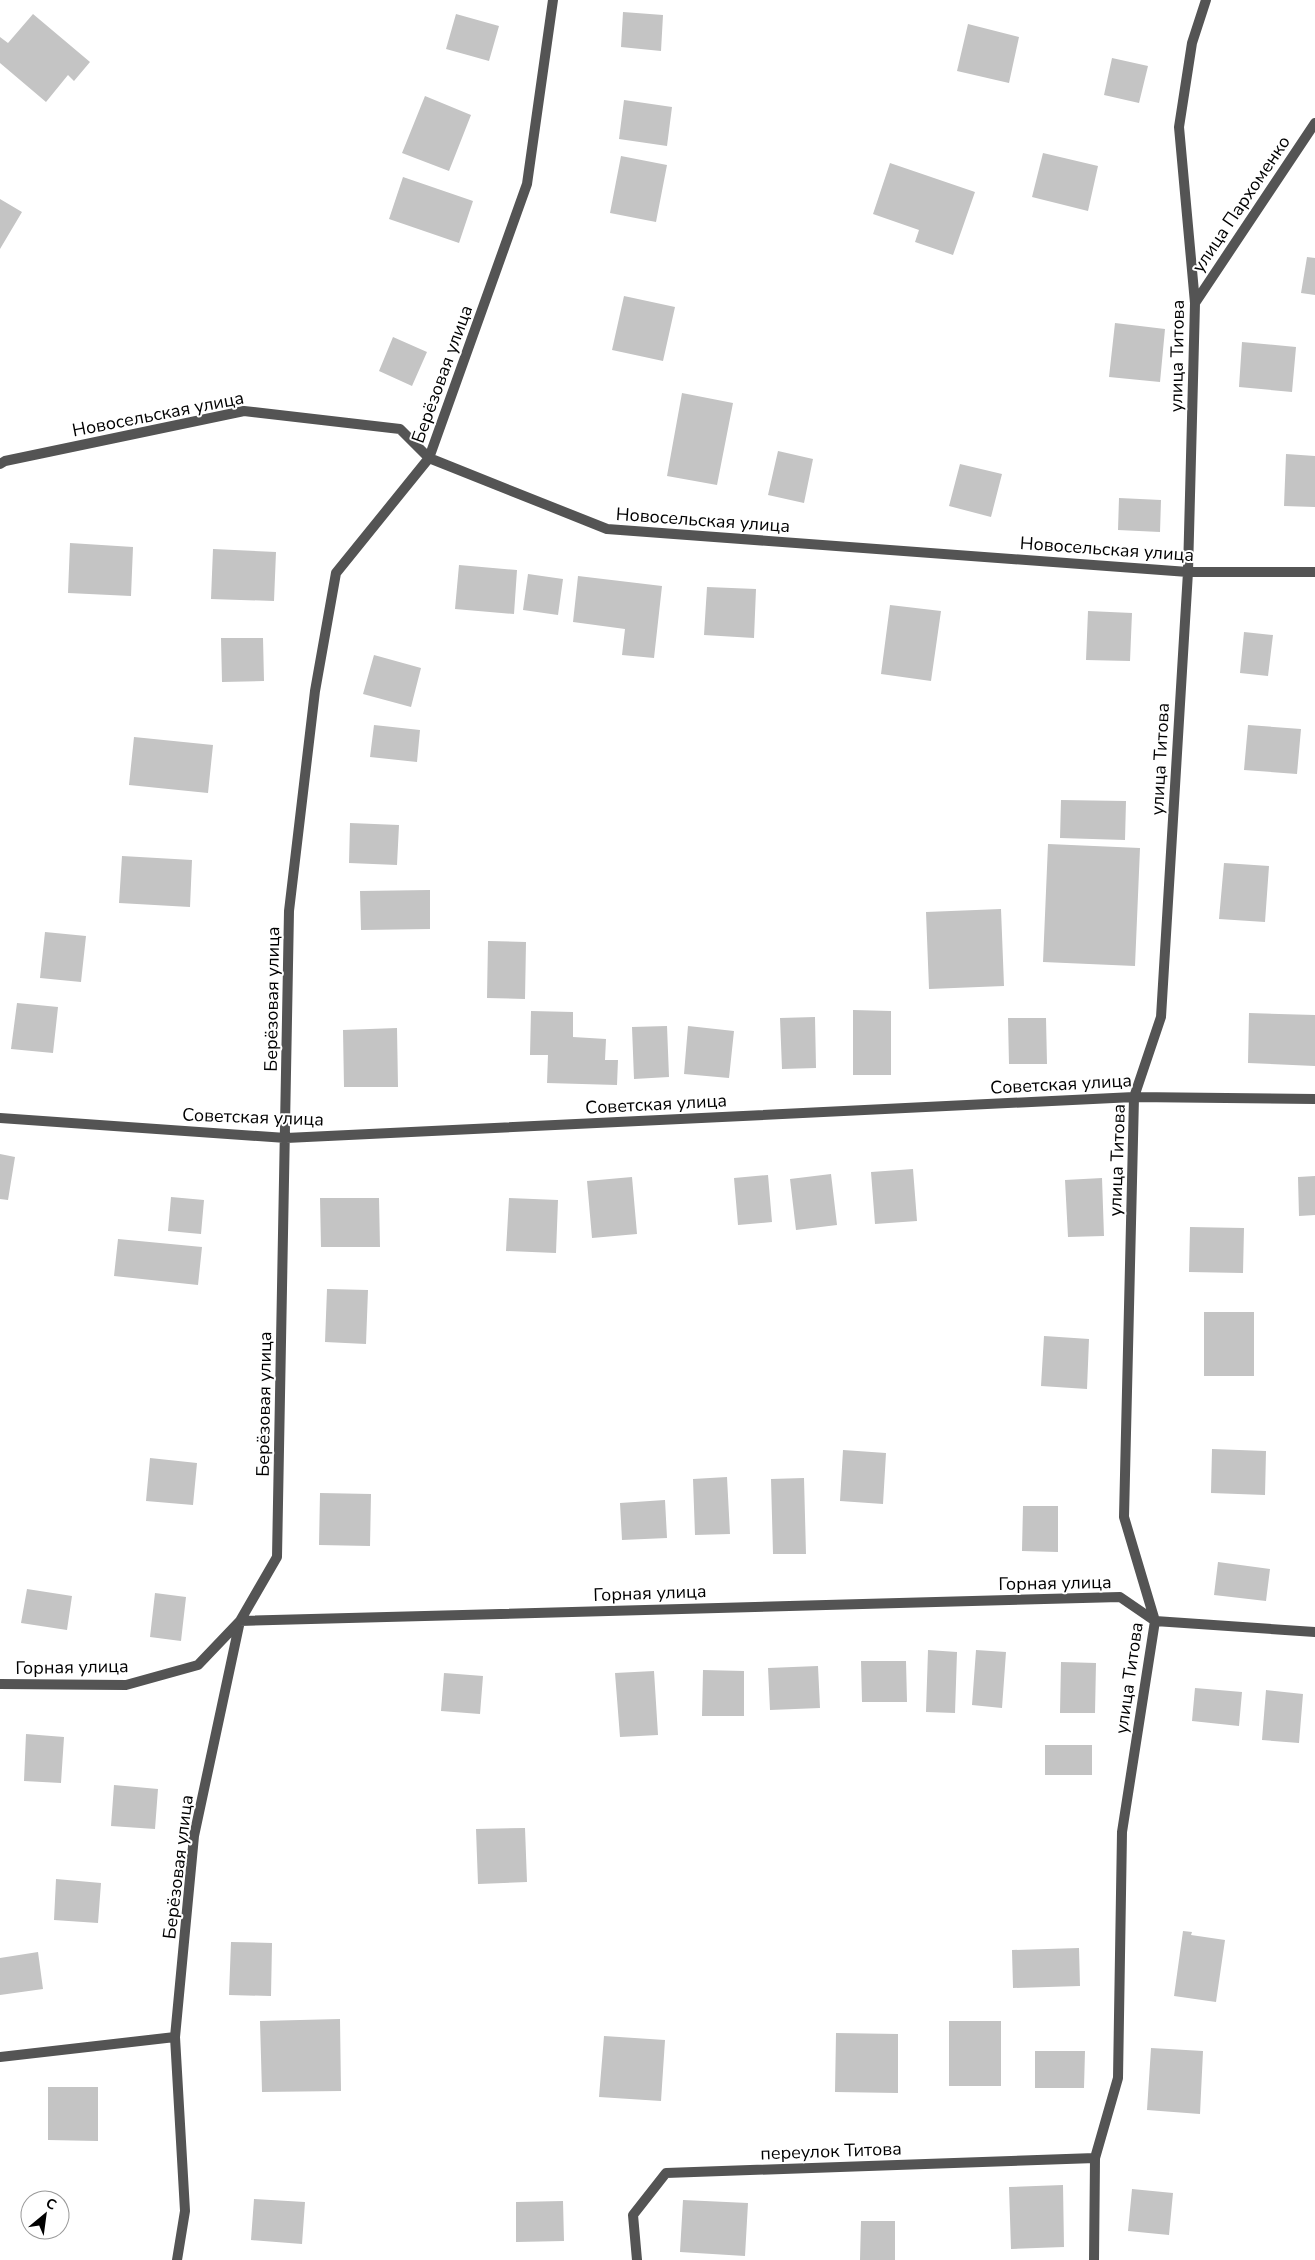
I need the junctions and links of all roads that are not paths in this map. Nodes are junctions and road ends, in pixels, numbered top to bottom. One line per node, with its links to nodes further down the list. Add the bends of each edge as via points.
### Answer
1 (553, 0): 5 (street, Берёзовая улица, via 527,184)
2 (1206, 0): 4 (street, улица Титова, via 1192,43 1179,126)
3 (1315, 123): 4 (street, улица Пархоменко)
4 (1195, 303): 7 (street, улица Титова)
5 (429, 458): 6 (street, Новосельская улица, via 400,429 244,411); 7 (street, Новосельская улица, via 606,529); 12 (street, Берёзовая улица, via 336,573 315,691 290,911)
6 (0, 464)
7 (1188, 572): 8 (street, Новосельская улица); 9 (street, улица Титова, via 1161,1017)
8 (1315, 572)
9 (1134, 1097): 10 (street, Советская улица); 12 (street, Советская улица); 14 (street, улица Титова, via 1124,1517)
10 (1315, 1099)
11 (0, 1118): 12 (street, Советская улица)
12 (286, 1138): 13 (street, Берёзовая улица, via 277,1557)
13 (240, 1621): 14 (street, Горная улица, via 1120,1597); 16 (street, Горная улица, via 198,1665 126,1685); 17 (street, Берёзовая улица, via 194,1836)
14 (1155, 1621): 15 (street); 19 (street, улица Титова, via 1122,1832 1118,2078)
15 (1315, 1632)
16 (0, 1684)
17 (175, 2037): 18 (street); 20 (street, Берёзовая улица, via 185,2211)
18 (0, 2057)
19 (1095, 2158): 21 (street, переулок Титова, via 666,2173 634,2215); 22 (street, улица Титова)
20 (177, 2260)
21 (637, 2260)
22 (1094, 2260)

